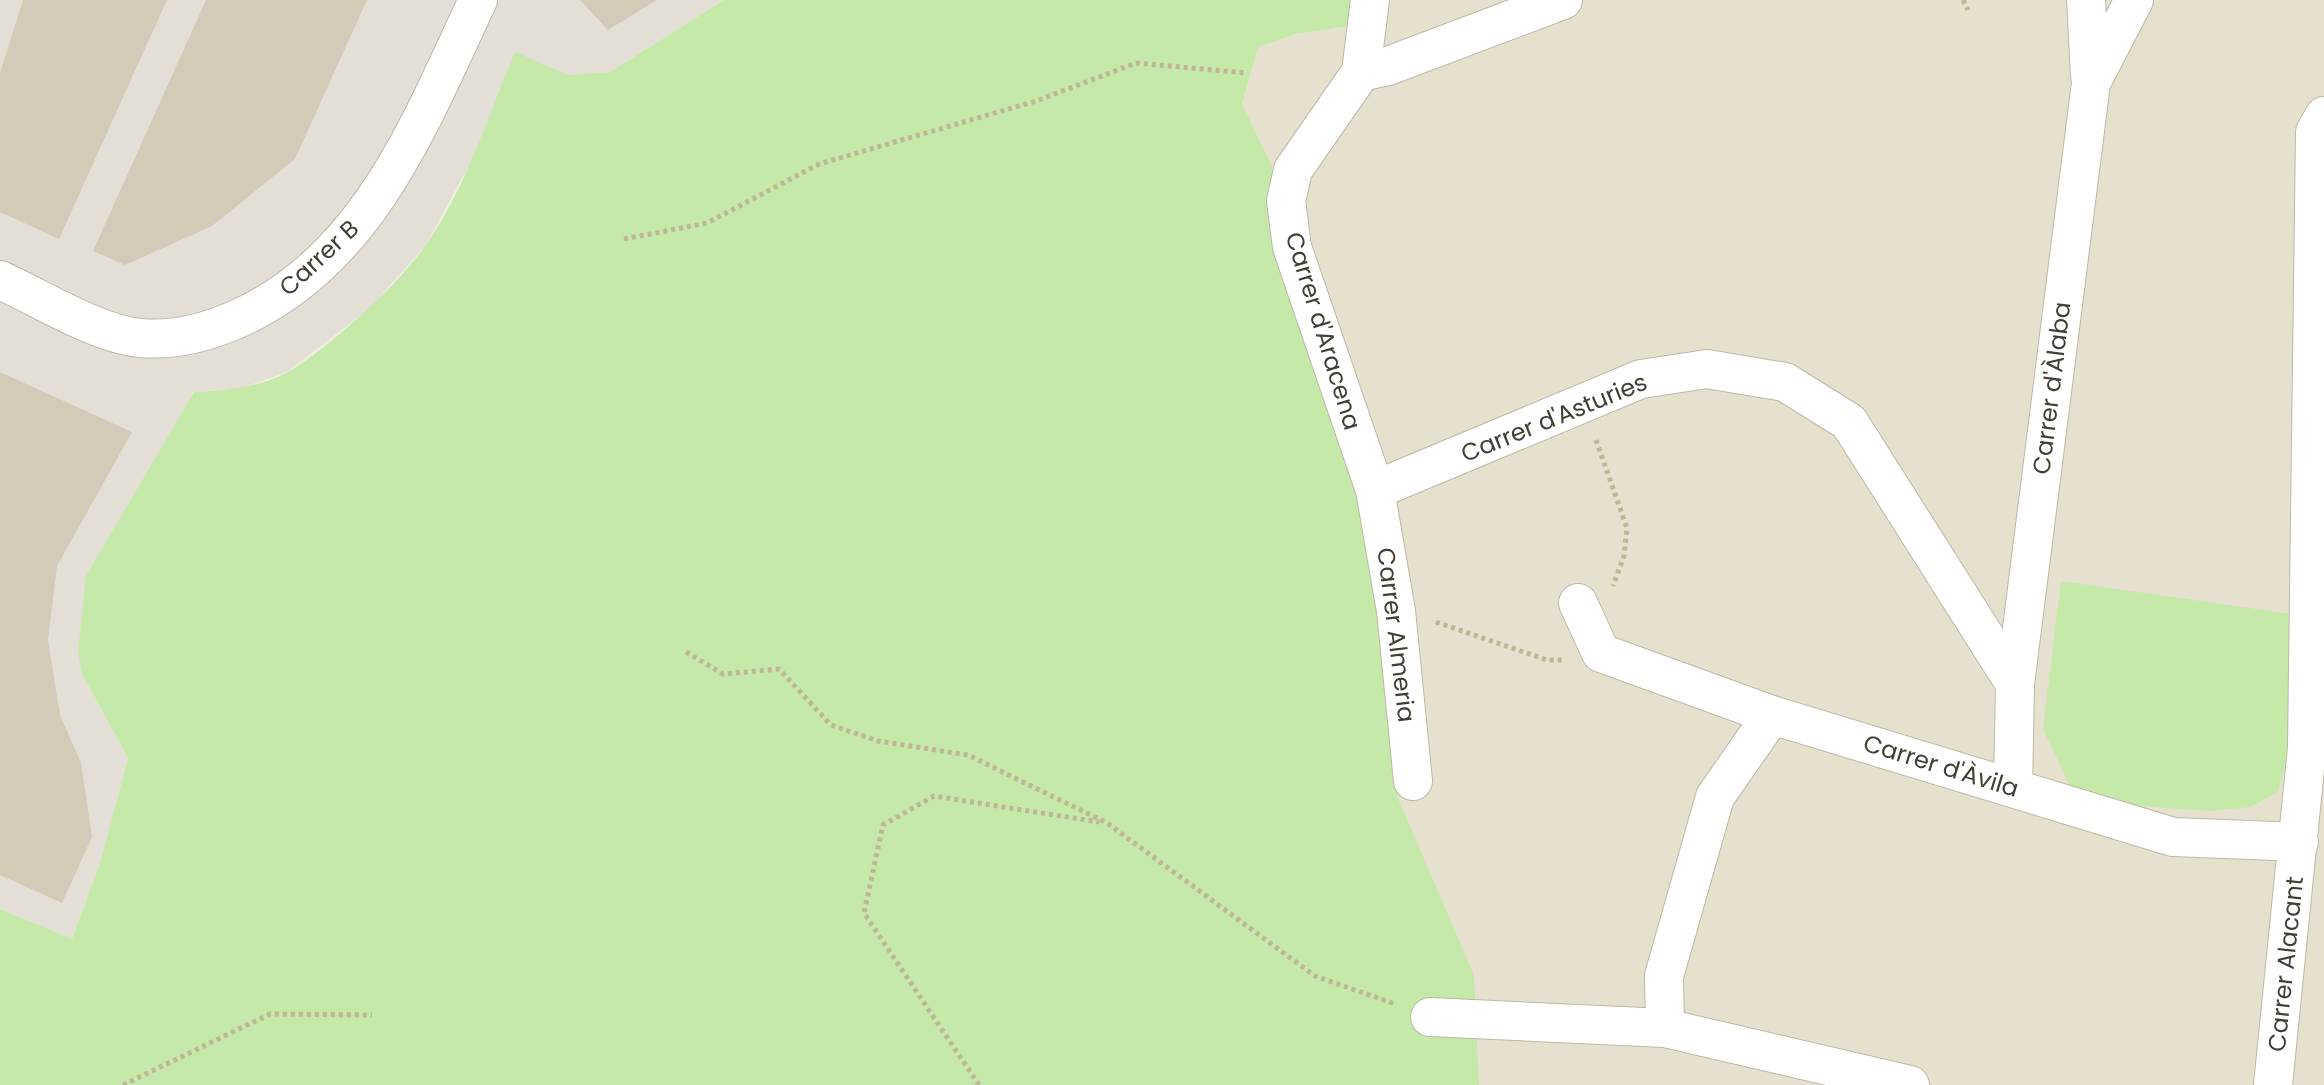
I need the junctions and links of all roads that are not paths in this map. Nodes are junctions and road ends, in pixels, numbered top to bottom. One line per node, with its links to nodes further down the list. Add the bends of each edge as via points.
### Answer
1 (478, 0): 10 (street, Carrer B, via 403,158 376,202 302,281 261,309 211,330 139,338)
2 (1370, 0): 7 (street, Carrer d'Aracena)
3 (1563, 0): 6 (street)
4 (2086, 0): 5 (street); 8 (street)
5 (2132, 3): 8 (street, Carrer d'Àlaba)
6 (1488, 14): 7 (street, via 1388,66)
7 (1361, 72): 11 (street, Carrer d'Aracena, via 1293,170 1286,201 1292,247)
8 (2091, 83): 13 (street, Carrer d'Àlaba)
9 (2324, 116): 17 (street, Carrer Alacant, via 2315,132 2307,732)
10 (0, 280)
11 (1375, 490): 13 (street, Carrer d'Asturies, via 1641,379 1707,369 1785,382 1849,422); 15 (street, Carrer Almeria, via 1396,611)
12 (1578, 603): 14 (street, Carrer d'Àvila, via 1601,653)
13 (2015, 684): 16 (street, Carrer d'Àlaba)
14 (1772, 715): 16 (street, Carrer d'Àvila); 20 (street, via 1715,797 1664,976)
15 (1413, 781)
16 (2013, 788): 17 (street, Carrer d'Àvila, via 2173,837)
17 (2299, 842): 18 (street); 22 (street, Carrer Alacant)
18 (2324, 878)
19 (1430, 1017): 20 (street)
20 (1665, 1028): 21 (street)
21 (1910, 1085)
22 (2273, 1085)

